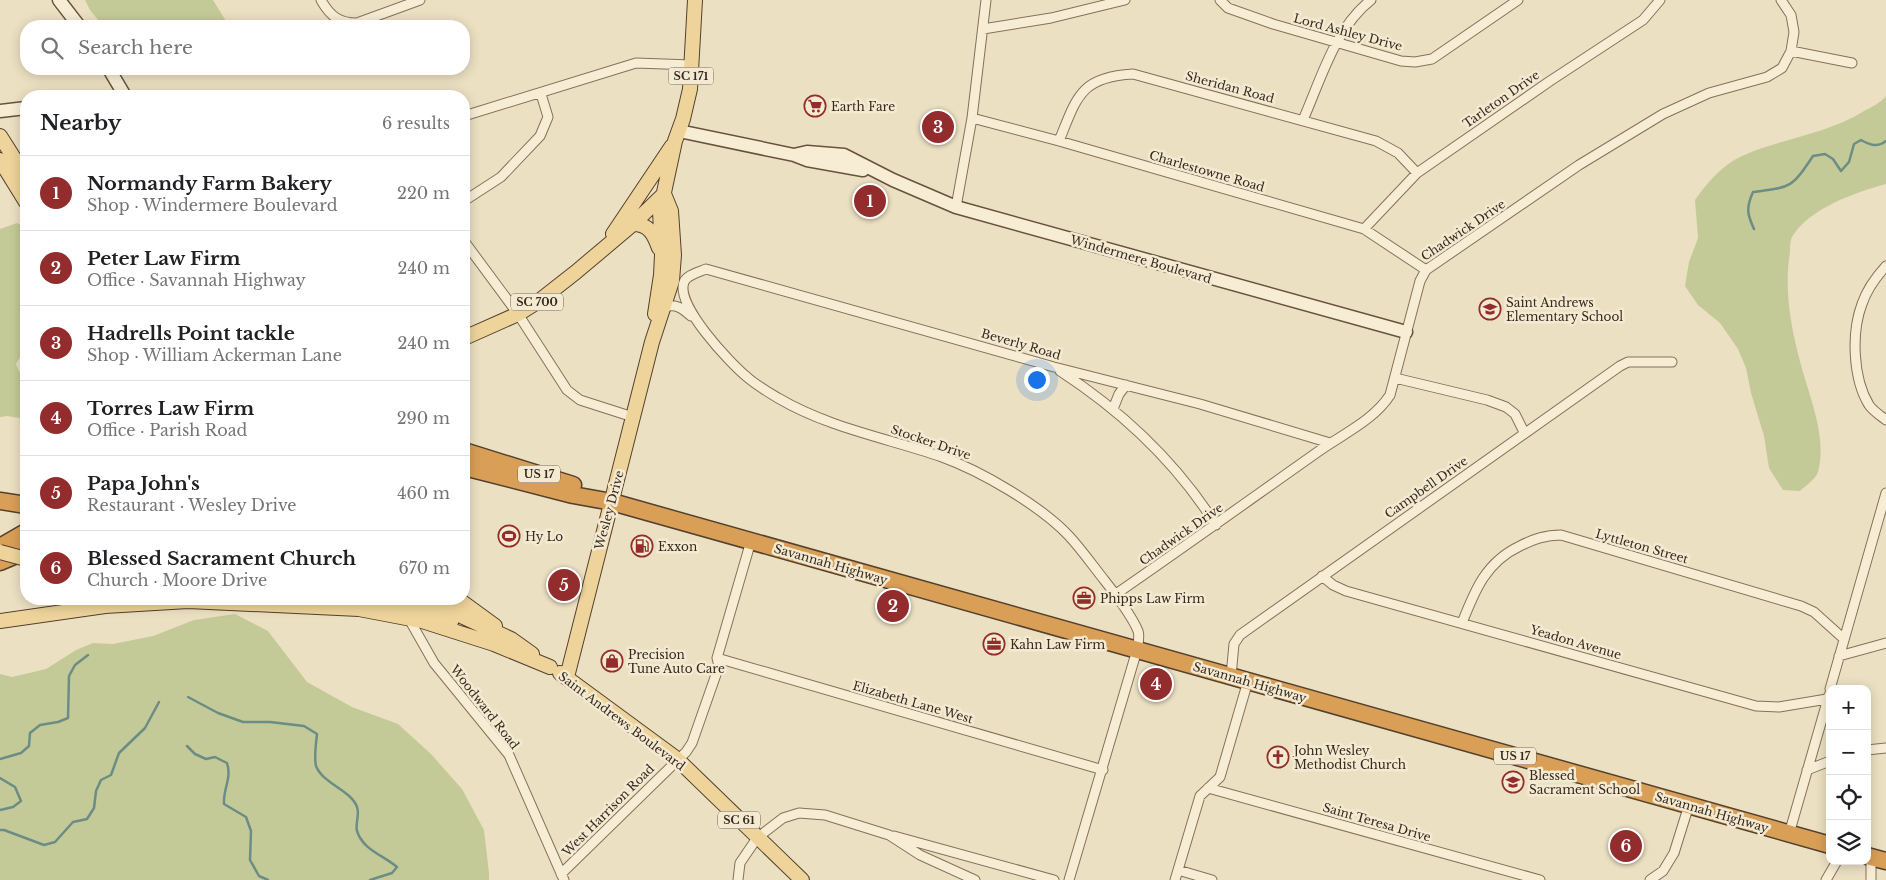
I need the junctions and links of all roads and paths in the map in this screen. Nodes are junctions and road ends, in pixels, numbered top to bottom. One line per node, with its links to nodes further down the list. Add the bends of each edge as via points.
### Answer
1 (58, 0): 12 (street)
2 (420, 0): 14 (street)
3 (696, 0): 19 (main road, SC 171)
4 (986, 0): 15 (street)
5 (1125, 0): 15 (street, via 1051,18)
6 (1220, 0): 16 (street, Lord Ashley Drive, via 1228,8)
7 (1371, 0): 16 (street, via 1360,8)
8 (1518, 0): 16 (street, Lord Ashley Drive, via 1432,59 1401,61)
9 (1660, 0): 34 (street, Tarleton Drive, via 1643,20)
10 (1781, 0): 17 (street, via 1791,15 1794,32)
11 (322, 1): 13 (street, via 328,11)
12 (74, 20)
13 (340, 20)
14 (363, 20)
15 (983, 29): 26 (street)
16 (1336, 42): 27 (street)
17 (1791, 51): 18 (street); 47 (street, Chadwick Drive, via 1782,68 1767,77 1709,93 1663,114 1579,166)
18 (1852, 63)
19 (692, 65): 22 (street, via 636,63); 29 (main road, SC 171, via 687,105)
20 (113, 75): 21 (street)
21 (121, 90)
22 (542, 94): 25 (street); 38 (street, via 548,117 540,136 500,177)
23 (20, 109): 24 (street)
24 (0, 111)
25 (470, 114)
26 (972, 118): 30 (street, Charlestowne Road); 39 (street)
27 (1303, 120): 30 (street, Sheridan Road, via 1133,74 1118,75 1094,82 1081,93); 34 (street, Sheridan Road, via 1376,141 1398,153)
28 (0, 136): 32 (main road)
29 (677, 136): 31 (street, Windermere Boulevard); 37 (main road, SC 171); 43 (main road, SC 700)
30 (1059, 141): 41 (street, Charlestowne Road)
31 (794, 155): 35 (street, Windermere Boulevard); 35 (street, Windermere Boulevard, via 807,152 844,155)
32 (4, 159): 33 (main road); 36 (main road)
33 (20, 172)
34 (1417, 173): 41 (street, Tarleton Drive)
35 (880, 174): 39 (street, Windermere Boulevard)
36 (20, 190)
37 (664, 194): 40 (main road, SC 700); 44 (main road, Wesley Drive, via 660,211); 48 (main road, Wesley Drive, via 671,211 674,255)
38 (470, 197)
39 (956, 207): 51 (street, Windermere Boulevard)
40 (633, 224): 43 (main road, SC 700); 44 (main road, via 647,226)
41 (1364, 229): 47 (street, Charlestowne Road)
42 (470, 249): 49 (street)
43 (601, 250): 49 (main road, SC 700)
44 (662, 255): 53 (main road, Wesley Drive)
45 (1886, 266): 60 (street, via 1873,281 1861,305 1856,335 1856,368 1860,387 1870,407)
46 (706, 269): 50 (street, Stocker Drive, via 686,278 683,284 687,304); 55 (street, Beverly Road)
47 (1426, 270): 51 (street, Chadwick Drive, via 1420,280)
48 (665, 307): 50 (street, Stocker Drive, via 681,308); 53 (main road, Wesley Drive)
49 (518, 314): 52 (main road, SC 700); 59 (street, via 566,390 580,400)
50 (697, 321): 79 (street, Stocker Drive, via 747,378 805,413 942,457 977,472 1014,494 1069,536)
51 (1406, 332): 56 (street, Chadwick Drive)
52 (470, 335)
53 (652, 342): 59 (main road, Wesley Drive)
54 (1672, 362): 61 (street, Campbell Drive, via 1628,362)
55 (1054, 367): 57 (street, Beverly Road); 58 (street)
56 (1395, 378): 61 (street, via 1487,400 1515,414); 62 (street, Chadwick Drive, via 1383,405)
57 (1126, 385): 58 (street); 62 (street, Beverly Road)
58 (1113, 409): 70 (street, via 1160,452)
59 (633, 417): 68 (main road, Wesley Drive)
60 (1886, 420)
61 (1524, 432): 78 (street, Campbell Drive)
62 (1330, 443): 70 (street, Chadwick Drive)
63 (470, 453): 68 (highway, Savannah Highway / US 17, via 579,486)
64 (470, 469): 68 (highway, Savannah Highway / US 17)
65 (1886, 493): 90 (street)
66 (20, 499): 67 (main road)
67 (0, 501): 69 (highway)
68 (612, 502): 72 (highway, Savannah Highway / US 17); 98 (main road, Wesley Drive)
69 (20, 504)
70 (1216, 525): 79 (street, Chadwick Drive)
71 (20, 535): 73 (highway)
72 (750, 541): 93 (highway, Savannah Highway / US 17); 95 (street, West Harrison Road)
73 (0, 547)
74 (0, 552): 76 (main road, bridge)
75 (20, 554): 77 (highway)
76 (20, 557)
77 (0, 562)
78 (1322, 576): 87 (street, Yeadon Avenue, via 1346,591); 97 (street, Campbell Drive, via 1240,635 1234,644)
79 (1116, 594): 93 (street, Stocker Drive, via 1138,631)
80 (122, 605): 86 (main road, Saint Andrews Boulevard)
81 (274, 605): 85 (main road, Saint Andrews Boulevard, via 359,609)
82 (403, 605): 91 (main road, SC 61, via 454,623)
83 (437, 605): 89 (main road, Saint Andrews Boulevard)
84 (466, 605): 89 (main road, SC 61)
85 (416, 620): 88 (street, Woodward Road); 88 (street); 91 (main road, Saint Andrews Boulevard)
86 (0, 622)
87 (1462, 623): 90 (street, Lyttleton Street, via 1480,582 1507,552 1536,538 1561,535 1801,606 1814,612); 101 (street, Yeadon Avenue, via 1756,706 1779,707)
88 (417, 636): 118 (street, Woodward Road, via 434,663 509,754)
89 (511, 639): 96 (main road, Saint Andrews Boulevard / SC 61)
90 (1844, 639): 94 (street)
91 (494, 644): 96 (main road, Saint Andrews Boulevard / SC 61)
92 (1886, 644): 94 (street)
93 (1137, 650): 97 (highway, Savannah Highway / US 17); 107 (street)
94 (1840, 656): 100 (street)
95 (717, 658): 105 (street, West Harrison Road, via 719,666 692,743); 107 (street, Elizabeth Lane West)
96 (550, 666): 98 (main road, Saint Andrews Boulevard / SC 61)
97 (1231, 676): 99 (highway, Savannah Highway / US 17)
98 (567, 677): 105 (main road, Saint Andrews Boulevard / SC 61)
99 (1248, 681): 109 (street, via 1220,777); 110 (highway, Savannah Highway / US 17)
100 (1831, 685)
101 (1826, 694)
102 (1826, 704): 108 (street)
103 (1886, 748): 104 (street)
104 (1871, 750)
105 (677, 759): 113 (main road, Saint Andrews Boulevard / SC 61); 118 (street, West Harrison Road)
106 (1826, 763): 108 (street)
107 (1103, 770): 123 (street)
108 (1807, 770): 111 (street)
109 (1208, 788): 117 (street, via 1200,796); 126 (street, Saint Teresa Drive)
110 (1689, 806): 111 (highway, Savannah Highway / US 17); 127 (street, via 1674,853 1663,870)
111 (1789, 834): 114 (highway, Savannah Highway / US 17)
112 (889, 835): 113 (street, via 825,815 799,813 783,818); 121 (street, via 920,855); 122 (street)
113 (758, 838): 119 (street, via 740,863); 120 (main road, Saint Andrews Boulevard / SC 61)
114 (1826, 844)
115 (1875, 858): 129 (street)
116 (1834, 865): 128 (street)
117 (1178, 870): 124 (street); 125 (street)
118 (562, 877)
119 (738, 880)
120 (802, 880)
121 (975, 880)
122 (1054, 880)
123 (1069, 880)
124 (1175, 880)
125 (1212, 880)
126 (1540, 880)
127 (1650, 880)
128 (1826, 880)
129 (1870, 880)

